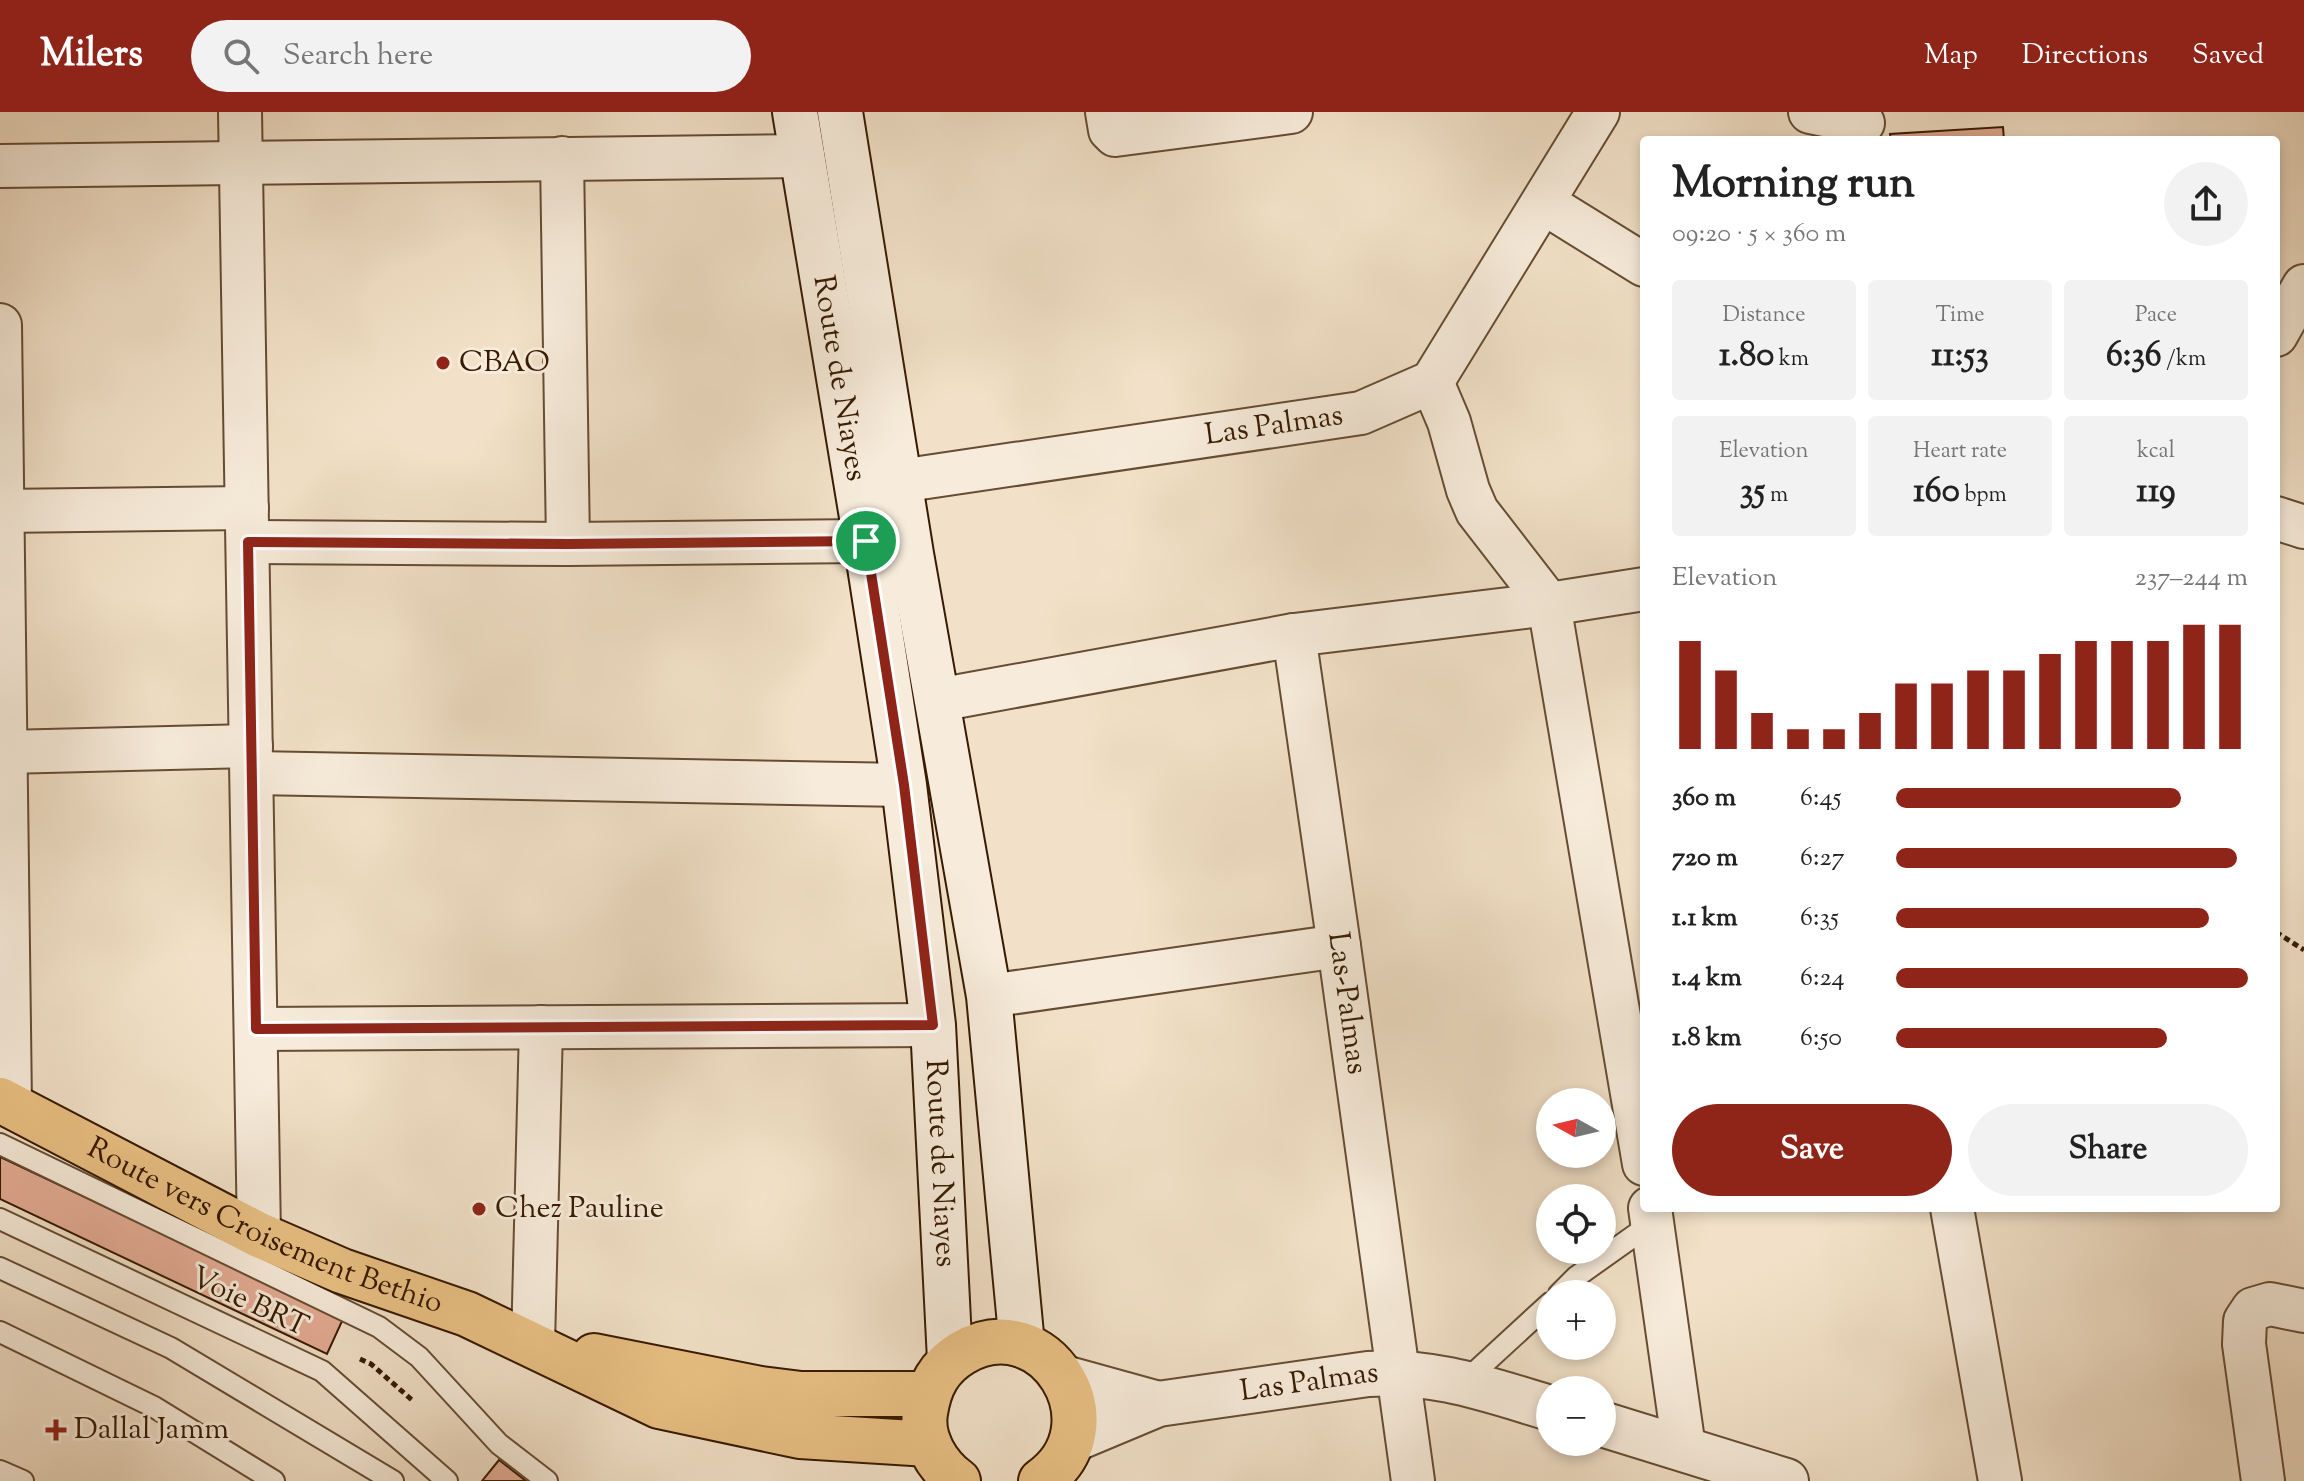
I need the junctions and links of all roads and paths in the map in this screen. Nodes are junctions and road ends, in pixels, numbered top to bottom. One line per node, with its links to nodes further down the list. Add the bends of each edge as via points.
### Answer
1 (240, 112): 11 (street)
2 (795, 112): 9 (main road, Route de Niayes)
3 (840, 112): 19 (main road, Route de Niayes)
4 (1107, 112): 5 (street, via 1115,135)
5 (1291, 112)
6 (1598, 112): 13 (street)
7 (1810, 112): 8 (street)
8 (1863, 123)
9 (803, 156): 10 (street); 24 (main road, Route de Niayes)
10 (562, 158): 11 (street); 25 (street)
11 (241, 162): 12 (street); 22 (street)
12 (0, 166)
13 (1544, 203): 14 (street); 18 (street)
14 (1640, 263)
15 (2304, 286): 17 (street)
16 (0, 325): 20 (street)
17 (2280, 328)
18 (1432, 382): 19 (street, Las Palmas, via 1361,413); 27 (street, via 1477,511)
19 (900, 481): 29 (main road, Route de Niayes)
20 (1, 511): 22 (street); 30 (street)
21 (2280, 519): 23 (street)
22 (248, 525): 25 (street); 31 (street)
23 (2304, 527)
24 (866, 541): 25 (street); 32 (main road, Route de Niayes)
25 (568, 544)
26 (1640, 590): 27 (street)
27 (1549, 604): 28 (street); 41 (street)
28 (1294, 635): 29 (street); 34 (street, Las-Palmas)
29 (938, 700): 36 (main road, Route de Niayes)
30 (5, 752): 31 (street); 40 (street)
31 (252, 760): 32 (street); 39 (street)
32 (904, 785): 37 (main road, Route de Niayes)
33 (2280, 935): 35 (path)
34 (1339, 946): 36 (street); 54 (street, Las-Palmas)
35 (2304, 950)
36 (989, 996): 52 (main road, Route de Niayes)
37 (933, 1025): 38 (street); 55 (main road, Route de Niayes)
38 (541, 1027): 39 (street); 51 (street)
39 (256, 1029): 45 (street)
40 (3, 1116): 45 (main road, Route vers Croisement Bethio); 70 (lane, Voie BRT, via 379,1327 419,1357 499,1444)
41 (1640, 1140)
42 (1953, 1212): 74 (street)
43 (1651, 1216): 47 (lane); 63 (street)
44 (0, 1219): 69 (lane, Voie BRT, via 322,1371)
45 (259, 1235): 51 (main road, Route vers Croisement Bethio)
46 (0, 1268): 68 (lane, via 171,1348)
47 (1573, 1280)
48 (2304, 1311): 75 (street, via 2270,1304 2253,1309 2245,1321)
49 (1536, 1316): 57 (lane)
50 (0, 1332): 67 (lane, via 154,1407)
51 (533, 1344): 55 (main road, Route vers Croisement Bethio, via 801,1394); 62 (main road, Route vers Croisement Bethio, via 659,1406 800,1436)
52 (1022, 1345): 55 (main road, via 972,1347); 56 (main road, via 1053,1364)
53 (358, 1358): 60 (path)
54 (1398, 1372): 57 (main road, Las Palmas); 58 (main road, Las Palmas); 72 (street, Las-Palmas)
55 (939, 1377): 62 (main road, via 924,1419)
56 (1064, 1378): 58 (main road); 64 (main road, via 1075,1419)
57 (1463, 1383): 59 (main road, Las Palmas)
58 (1158, 1404): 64 (main road, Las Palmas)
59 (1536, 1404)
60 (419, 1407)
61 (1616, 1428): 63 (main road)
62 (929, 1444): 71 (main road, via 939,1464)
63 (1684, 1448): 73 (main road)
64 (1054, 1469)
65 (0, 1471): 66 (lane)
66 (23, 1481)
67 (274, 1481)
68 (393, 1481)
69 (447, 1481)
70 (547, 1481)
71 (958, 1481)
72 (1413, 1481)
73 (1786, 1481)
74 (2000, 1481)
75 (2263, 1481)

